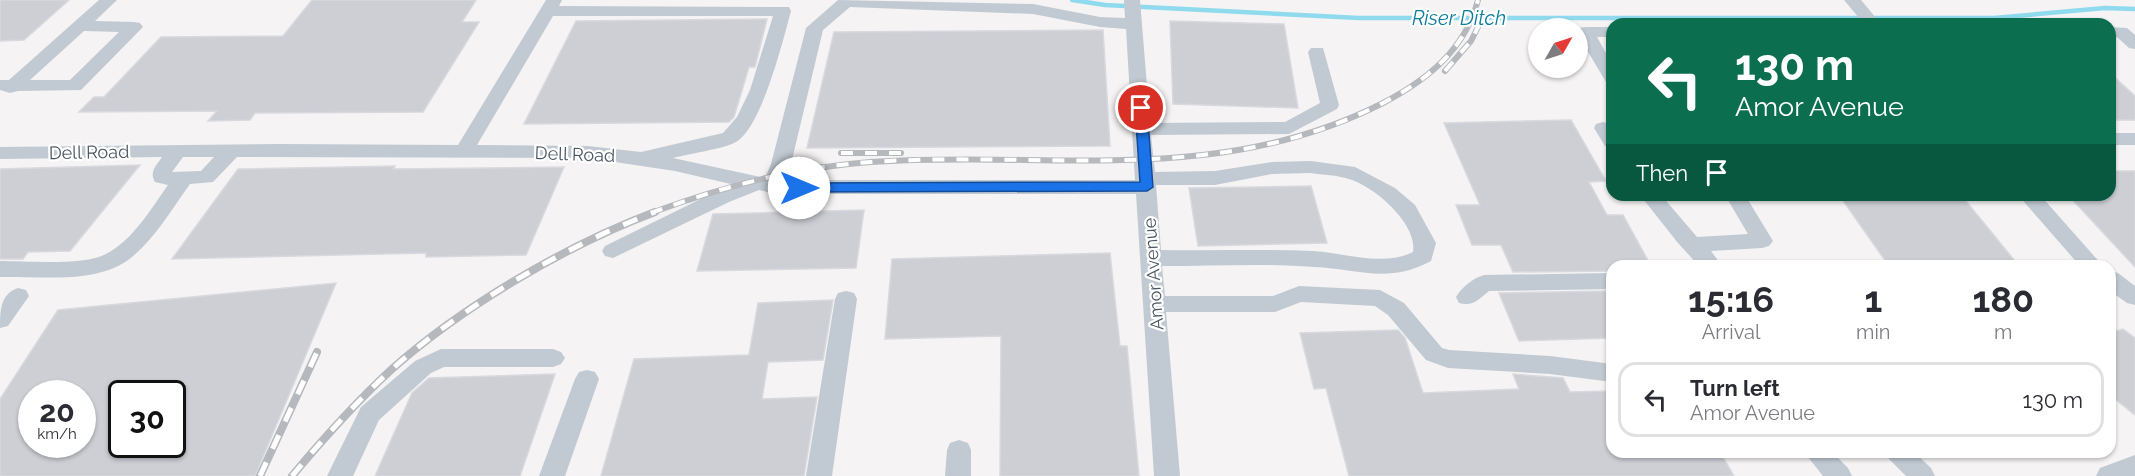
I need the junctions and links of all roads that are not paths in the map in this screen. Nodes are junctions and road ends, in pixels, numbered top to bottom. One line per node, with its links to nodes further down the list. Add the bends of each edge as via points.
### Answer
1 (109, 0): 7 (street)
2 (1132, 0): 6 (street, Amor Avenue)
3 (1855, 3): 5 (street)
4 (551, 6): 19 (street); 21 (street, via 783,10 759,90 745,119 730,138)
5 (1868, 18)
6 (1134, 24): 14 (street, Amor Avenue); 24 (street, via 1100,22 1033,9 846,2 814,28 781,164)
7 (81, 26): 13 (street); 13 (street, via 134,27 75,86)
8 (1606, 32): 12 (street, via 1585,32)
9 (2116, 32): 10 (street)
10 (2135, 44)
11 (1317, 52): 14 (street, via 1330,105 1289,128)
12 (1606, 68)
13 (5, 89)
14 (1142, 129): 23 (street, Amor Avenue)
15 (2116, 139): 16 (street)
16 (2135, 139)
17 (177, 151): 18 (street, Dell Road); 20 (street, Dell Road); 22 (street, via 162,177)
18 (231, 151): 19 (street, Dell Road); 22 (street, via 206,177)
19 (464, 151): 21 (street, Dell Road, via 588,152)
20 (0, 153)
21 (641, 159): 24 (street, Dell Road)
22 (184, 179): 33 (street, via 129,249 112,260 90,266)
23 (1147, 183): 24 (street, Dell Road); 30 (street, Amor Avenue); 30 (street, Dell Road, via 1215,178 1272,168 1311,167 1355,173 1408,210 1425,243 1423,256 1406,265 1356,265 1314,259)
24 (764, 185): 29 (street, via 722,197)
25 (1654, 201): 28 (street)
26 (1739, 201): 28 (street, via 1762,241)
27 (2033, 201): 32 (street)
28 (1692, 245): 31 (street)
29 (613, 251)
30 (1152, 258): 40 (street, Amor Avenue)
31 (1706, 260)
32 (2088, 260)
33 (0, 269)
34 (1606, 281): 37 (street, via 1484,283)
35 (2116, 283): 38 (street)
36 (18, 296): 41 (street)
37 (1467, 297)
38 (2135, 297)
39 (846, 299): 51 (street)
40 (1155, 304): 43 (street, via 1275,304 1299,294 1380,298 1396,309 1434,354 1448,359 1550,364); 53 (street, Amor Avenue)
41 (0, 320)
42 (553, 358): 49 (street, via 441,358 423,367 370,414)
43 (1606, 373)
44 (587, 379): 50 (street)
45 (959, 450): 52 (street)
46 (1822, 458): 54 (street)
47 (1904, 458): 55 (street)
48 (2135, 466): 56 (street)
49 (340, 476)
50 (552, 476)
51 (819, 476)
52 (958, 476)
53 (1167, 476)
54 (1839, 476)
55 (1922, 476)
56 (2109, 476)

